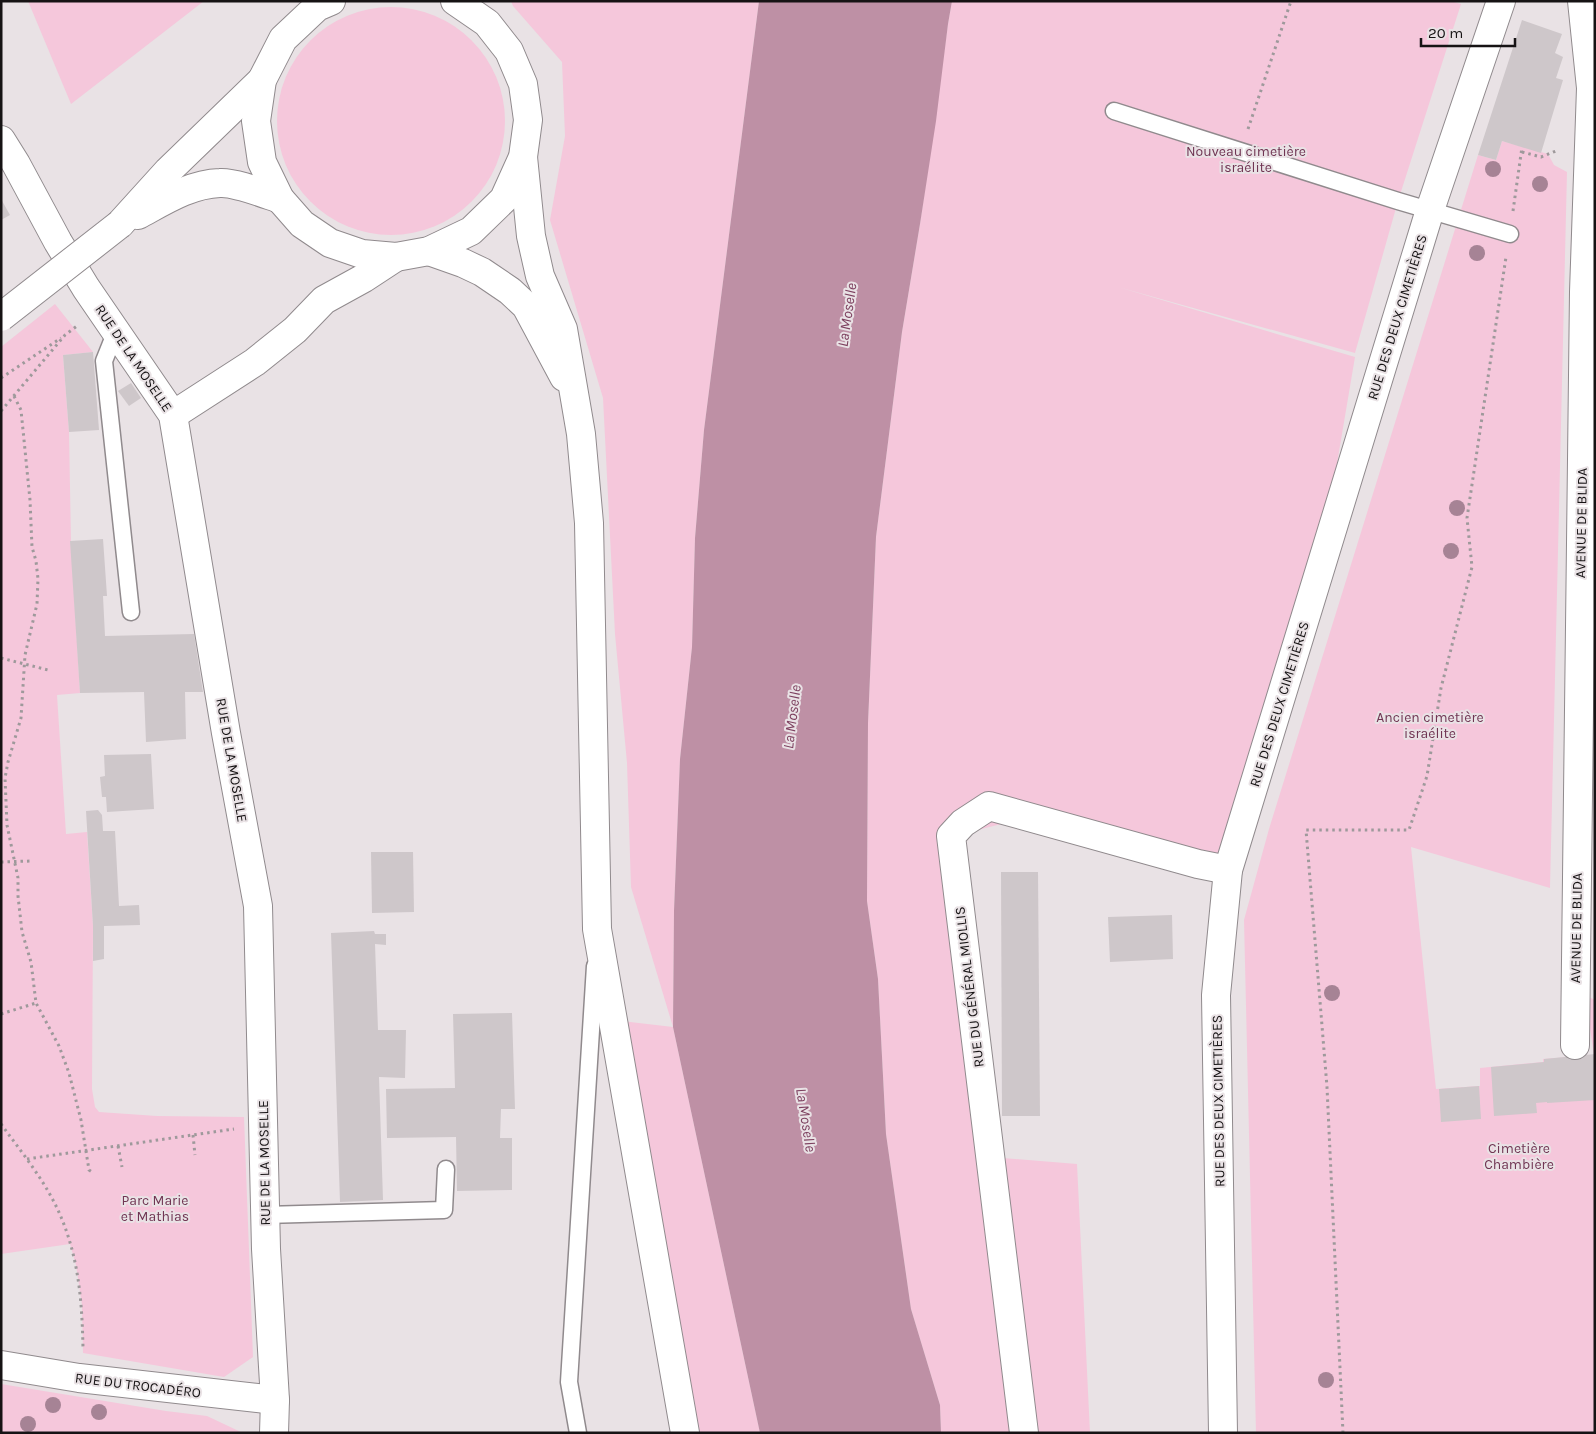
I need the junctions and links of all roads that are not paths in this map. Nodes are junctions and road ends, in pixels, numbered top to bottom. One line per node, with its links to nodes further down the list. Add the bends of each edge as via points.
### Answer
1 (331, 1): 6 (street, via 317,7 283,39)
2 (455, 1): 5 (street)
3 (1501, 1): 12 (street, RUE DES DEUX CIMETIÈRES)
4 (1582, 1): 7 (street, AVENUE DE BLIDA)
5 (483, 12): 10 (street, via 509,51 523,84 528,120)
6 (262, 80): 11 (street, via 256,121 262,162); 13 (street, via 168,171)
7 (1593, 97): 17 (street, AVENUE DE BLIDA, via 1588,158)
8 (1114, 111): 12 (lane)
9 (1, 140): 19 (street, RUE DE LA MOSELLE, via 58,242)
10 (523, 157): 15 (street, via 504,199 471,231); 20 (street, via 531,236 540,276 563,329)
11 (280, 199): 13 (street, via 221,183 182,191); 16 (street, via 302,224 330,242 362,254)
12 (1430, 210): 14 (lane); 23 (street, RUE DES DEUX CIMETIÈRES)
13 (120, 224): 18 (street, bridge)
14 (1510, 234)
15 (429, 251): 16 (street); 20 (street, via 482,272 526,306)
16 (396, 257): 21 (street, via 324,300 295,330 255,362)
17 (1590, 293): 25 (street, AVENUE DE BLIDA)
18 (1, 317)
19 (116, 331): 21 (street, RUE DE LA MOSELLE); 22 (lane, via 104,361)
20 (577, 402): 24 (street, via 589,523)
21 (173, 415): 27 (street, RUE DE LA MOSELLE, via 258,906)
22 (131, 612)
23 (1228, 870): 33 (street, RUE DU GÉNÉRAL MIOLLIS, via 989,806 963,823 951,836); 34 (street, RUE DES DEUX CIMETIÈRES, via 1216,995)
24 (597, 929): 31 (lane, via 569,1382); 32 (street)
25 (1575, 1045)
26 (446, 1169): 27 (lane, via 444,1210)
27 (265, 1214): 29 (street, RUE DE LA MOSELLE)
28 (1, 1365): 29 (street, RUE DU TROCADÉRO, via 78,1378)
29 (275, 1400): 30 (street, RUE DE LA MOSELLE)
30 (274, 1433)
31 (578, 1433)
32 (686, 1433)
33 (1024, 1433)
34 (1223, 1433)

